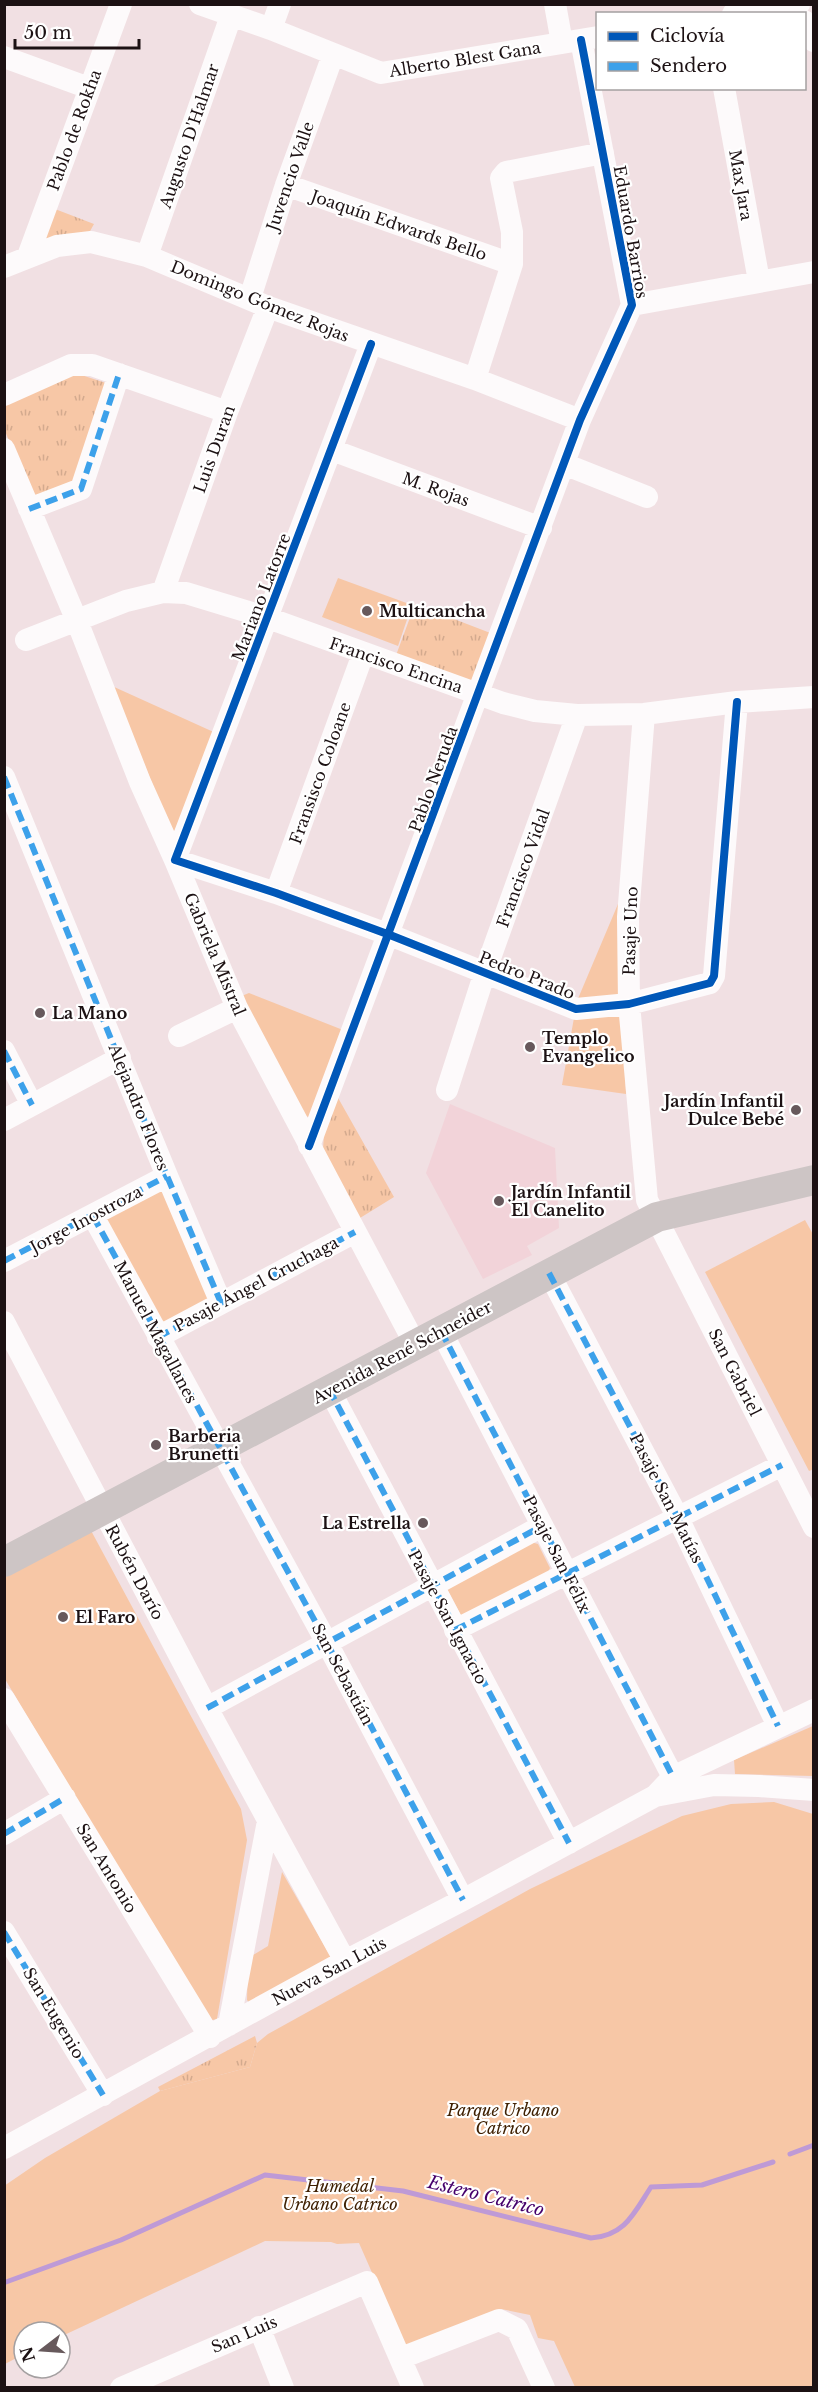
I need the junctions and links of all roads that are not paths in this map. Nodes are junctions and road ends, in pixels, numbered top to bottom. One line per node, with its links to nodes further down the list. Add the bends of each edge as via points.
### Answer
1 (121, 4): 14 (street, Pablo de Rokha)
2 (200, 4): 7 (street, Alberto Blest Gana)
3 (280, 4): 9 (street)
4 (555, 4): 10 (street, Eduardo Barrios)
5 (798, 5): 6 (street)
6 (747, 12)
7 (231, 16): 9 (street, Alberto Blest Gana); 18 (street, Augusto D'Halmar)
8 (806, 25): 11 (street)
9 (271, 29): 12 (street, Alberto Blest Gana)
10 (580, 40): 12 (street, Alberto Blest Gana, via 381,73); 16 (street, Eduardo Barrios)
11 (813, 41)
12 (333, 55): 17 (street, Juvencio Valle)
13 (4, 57): 14 (street)
14 (89, 88): 19 (street, Pablo de Rokha)
15 (724, 90): 23 (street, Max Jara)
16 (603, 153): 20 (street, via 506,172 501,178 512,231); 25 (street, Eduardo Barrios)
17 (286, 185): 20 (street, Joaquín Edwards Bello); 24 (street, Juvencio Valle)
18 (147, 255): 19 (street, Domingo Gómez Rojas, via 91,242 57,246); 24 (street, Domingo Gómez Rojas)
19 (28, 256): 21 (street, Domingo Gómez Rojas)
20 (512, 264): 28 (street)
21 (4, 267)
22 (813, 272): 23 (street)
23 (759, 281): 25 (street)
24 (259, 302): 26 (street, Domingo Gómez Rojas); 30 (street, Luis Duran)
25 (632, 305): 31 (street, Eduardo Barrios)
26 (371, 344): 28 (street, Domingo Gómez Rojas); 33 (street, Mariano Latorre)
27 (119, 374): 29 (street, via 92,365 71,364); 30 (street); 36 (street, via 81,489)
28 (475, 379): 31 (street, Domingo Gómez Rojas)
29 (4, 395)
30 (227, 412): 38 (street, Luis Duran)
31 (580, 420): 34 (street, Pablo Neruda)
32 (4, 449): 36 (street, Gabriela Mistral)
33 (332, 450): 37 (street, M. Rojas); 39 (street, Mariano Latorre)
34 (564, 464): 35 (street); 37 (street, Pablo Neruda)
35 (647, 497)
36 (29, 509): 40 (street, Gabriela Mistral)
37 (541, 528): 43 (street, Pablo Neruda)
38 (163, 592): 39 (street, Francisco Encina, via 186,593); 40 (street, Francisco Encina, via 126,601)
39 (268, 618): 42 (street, Francisco Encina); 49 (street, Mariano Latorre)
40 (77, 621): 41 (street, Francisco Encina); 49 (street, Gabriela Mistral, via 140,782)
41 (26, 640)
42 (363, 654): 43 (street, Francisco Encina); 50 (street, Fransisco Coloane)
43 (478, 694): 47 (street, Francisco Encina, via 535,711); 51 (street, Pablo Neruda)
44 (813, 697): 45 (street, Francisco Encina)
45 (737, 702): 46 (street, Francisco Encina); 53 (street, Pedro Prado, via 714,976 710,983)
46 (644, 714): 47 (street, Francisco Encina); 53 (street, Pasaje Uno, via 628,917)
47 (577, 715): 52 (street, Francisco Vidal)
48 (5, 780): 57 (street, Alejandro Flores)
49 (176, 860): 50 (street, Pedro Prado); 54 (street, Gabriela Mistral)
50 (276, 893): 51 (street, Pedro Prado)
51 (390, 935): 52 (street, Pedro Prado); 61 (street, Pablo Neruda)
52 (486, 972): 53 (street, Pedro Prado, via 576,1009); 58 (street, Francisco Vidal)
53 (629, 1004): 65 (street, Pasaje Uno, via 647,1200)
54 (237, 1008): 55 (street); 61 (street, Gabriela Mistral)
55 (179, 1036)
56 (4, 1051): 59 (street)
57 (120, 1058): 59 (street); 62 (street, Alejandro Flores)
58 (447, 1090)
59 (32, 1105): 60 (street)
60 (4, 1120)
61 (309, 1146): 66 (street, Gabriela Mistral)
62 (167, 1176): 64 (street, Jorge Inostroza); 69 (street, Alejandro Flores)
63 (813, 1180): 65 (main road, Avenida René Schneider)
64 (93, 1216): 67 (street, Jorge Inostroza); 71 (street, Manuel Magallanes)
65 (657, 1217): 68 (main road, Avenida René Schneider); 75 (street, San Gabriel)
66 (355, 1232): 69 (street, Pasaje Ángel Cruchaga); 72 (street, Gabriela Mistral)
67 (4, 1261)
68 (549, 1273): 72 (main road, Avenida René Schneider); 77 (street, Pasaje San Matías)
69 (221, 1303): 71 (street, Pasaje Ángel Cruchaga)
70 (4, 1322): 76 (street, Rubén Darío)
71 (158, 1337): 74 (street, Manuel Magallanes)
72 (428, 1338): 73 (main road, Avenida René Schneider); 78 (street, Pasaje San Félix)
73 (329, 1389): 74 (main road, Avenida René Schneider); 82 (street, Pasaje San Ignacio)
74 (219, 1448): 76 (main road, Avenida René Schneider); 84 (street, San Sebastián)
75 (782, 1465): 77 (street); 79 (street, San Gabriel)
76 (102, 1509): 80 (main road, Avenida René Schneider); 86 (street, Rubén Darío)
77 (677, 1516): 81 (street); 88 (street, Pasaje San Matías)
78 (542, 1526): 81 (street, Pasaje San Félix); 82 (street)
79 (813, 1527)
80 (4, 1562)
81 (567, 1573): 83 (street); 89 (street, Pasaje San Félix)
82 (431, 1586): 83 (street, Pasaje San Ignacio); 84 (street)
83 (455, 1630): 95 (street, Pasaje San Ignacio)
84 (327, 1643): 86 (street); 96 (street, San Sebastián)
85 (4, 1699): 92 (street, San Antonio)
86 (207, 1708): 93 (street, Rubén Darío)
87 (813, 1710): 88 (street, Nueva San Luis)
88 (778, 1726): 89 (street, Nueva San Luis)
89 (672, 1777): 91 (street, Nueva San Luis)
90 (813, 1791): 91 (street, Nueva San Luis, via 714,1785)
91 (655, 1796): 95 (street, Nueva San Luis)
92 (65, 1798): 94 (street); 99 (street, San Antonio)
93 (268, 1821): 98 (street, Rubén Darío); 99 (street)
94 (4, 1834)
95 (569, 1843): 96 (street, Nueva San Luis)
96 (464, 1900): 98 (street, Nueva San Luis)
97 (4, 1932): 100 (street, San Eugenio)
98 (345, 1961): 99 (street, Nueva San Luis)
99 (219, 2031): 100 (street, Nueva San Luis)
100 (103, 2095): 101 (street, Nueva San Luis)
101 (4, 2148)
102 (259, 2327): 103 (street, San Luis, via 367,2282); 104 (street, San Luis); 106 (street)
103 (401, 2358): 107 (street); 108 (street, via 500,2320 517,2329)
104 (152, 2381): 105 (street, San Luis)
105 (121, 2388)
106 (284, 2388)
107 (413, 2388)
108 (544, 2388)

